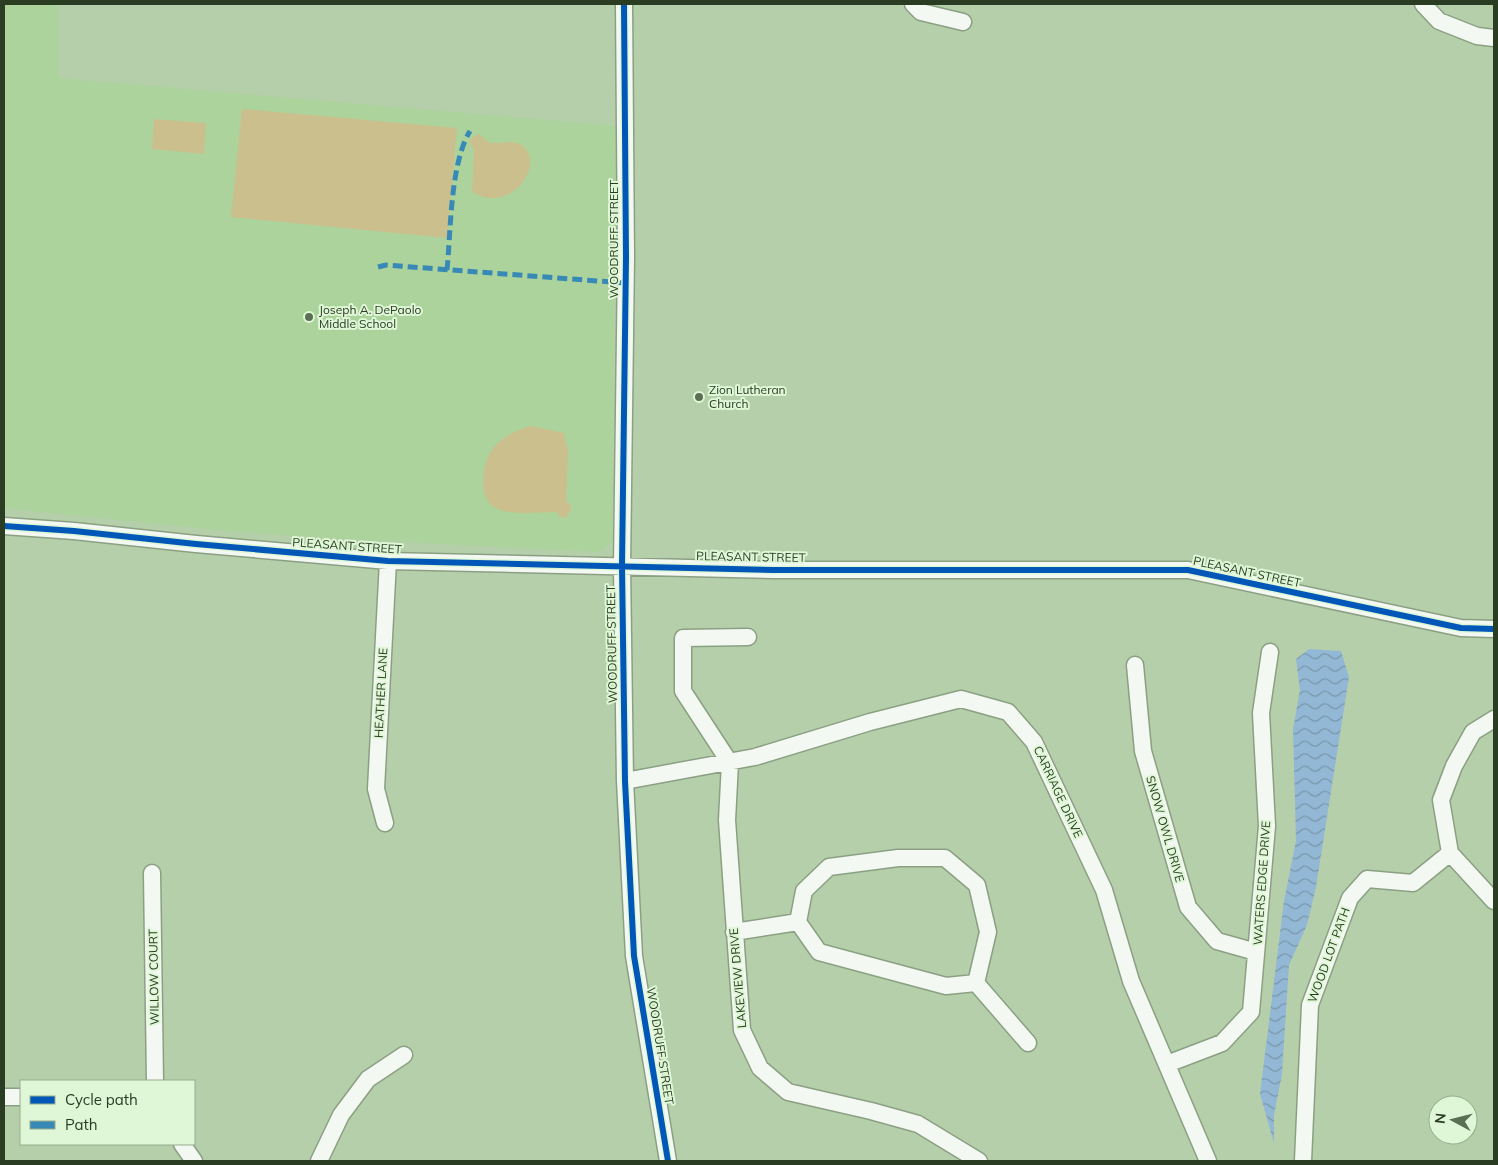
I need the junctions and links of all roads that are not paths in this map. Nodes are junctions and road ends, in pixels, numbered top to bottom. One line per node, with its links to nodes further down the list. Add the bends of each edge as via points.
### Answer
1 (624, 4): 8 (street, WOODRUFF STREET, via 626,257)
2 (913, 4): 4 (street, via 921,12)
3 (1423, 4): 5 (street, via 1439,21 1477,36)
4 (963, 22)
5 (1494, 38)
6 (4, 526): 7 (street, PLEASANT STREET)
7 (388, 561): 8 (street, PLEASANT STREET); 16 (street, HEATHER LANE, via 376,789)
8 (622, 566): 9 (street, PLEASANT STREET, via 773,570 1188,570 1461,628); 15 (street, WOODRUFF STREET)
9 (1494, 629)
10 (748, 637): 14 (street, via 683,638 683,691)
11 (1270, 652): 22 (street, WATERS EDGE DRIVE, via 1261,713 1268,826)
12 (1135, 665): 22 (street, SNOW OWL DRIVE, via 1143,751 1188,906 1217,941)
13 (1494, 719): 17 (street, via 1473,732 1440,800)
14 (730, 762): 15 (street, CARRIAGE DRIVE); 21 (street, LAKEVIEW DRIVE, via 727,820); 26 (street, CARRIAGE DRIVE, via 961,699 1008,712 1034,742 1104,890 1131,981)
15 (625, 781): 33 (street, WOODRUFF STREET, via 634,956)
16 (385, 823)
17 (1450, 853): 19 (street); 36 (street, WOOD LOT PATH, via 1412,884 1367,879 1350,898 1310,1005)
18 (152, 873): 27 (street, WILLOW COURT)
19 (1494, 901)
20 (798, 922): 21 (street); 23 (street, via 819,952 946,986); 23 (street, via 804,891 829,867 898,858 945,858 977,885 988,932)
21 (734, 932): 34 (street, LAKEVIEW DRIVE, via 742,1030 760,1068 788,1092 918,1124)
22 (1256, 952): 26 (street, WATERS EDGE DRIVE, via 1251,1012 1222,1044)
23 (976, 983): 24 (street)
24 (1028, 1043)
25 (404, 1055): 32 (street, via 368,1079 341,1114)
26 (1167, 1064): 35 (street, CARRIAGE DRIVE)
27 (155, 1080)
28 (4, 1097): 29 (street)
29 (20, 1098)
30 (183, 1145): 31 (street)
31 (194, 1161)
32 (319, 1161)
33 (668, 1161)
34 (979, 1161)
35 (1208, 1161)
36 (1303, 1161)

